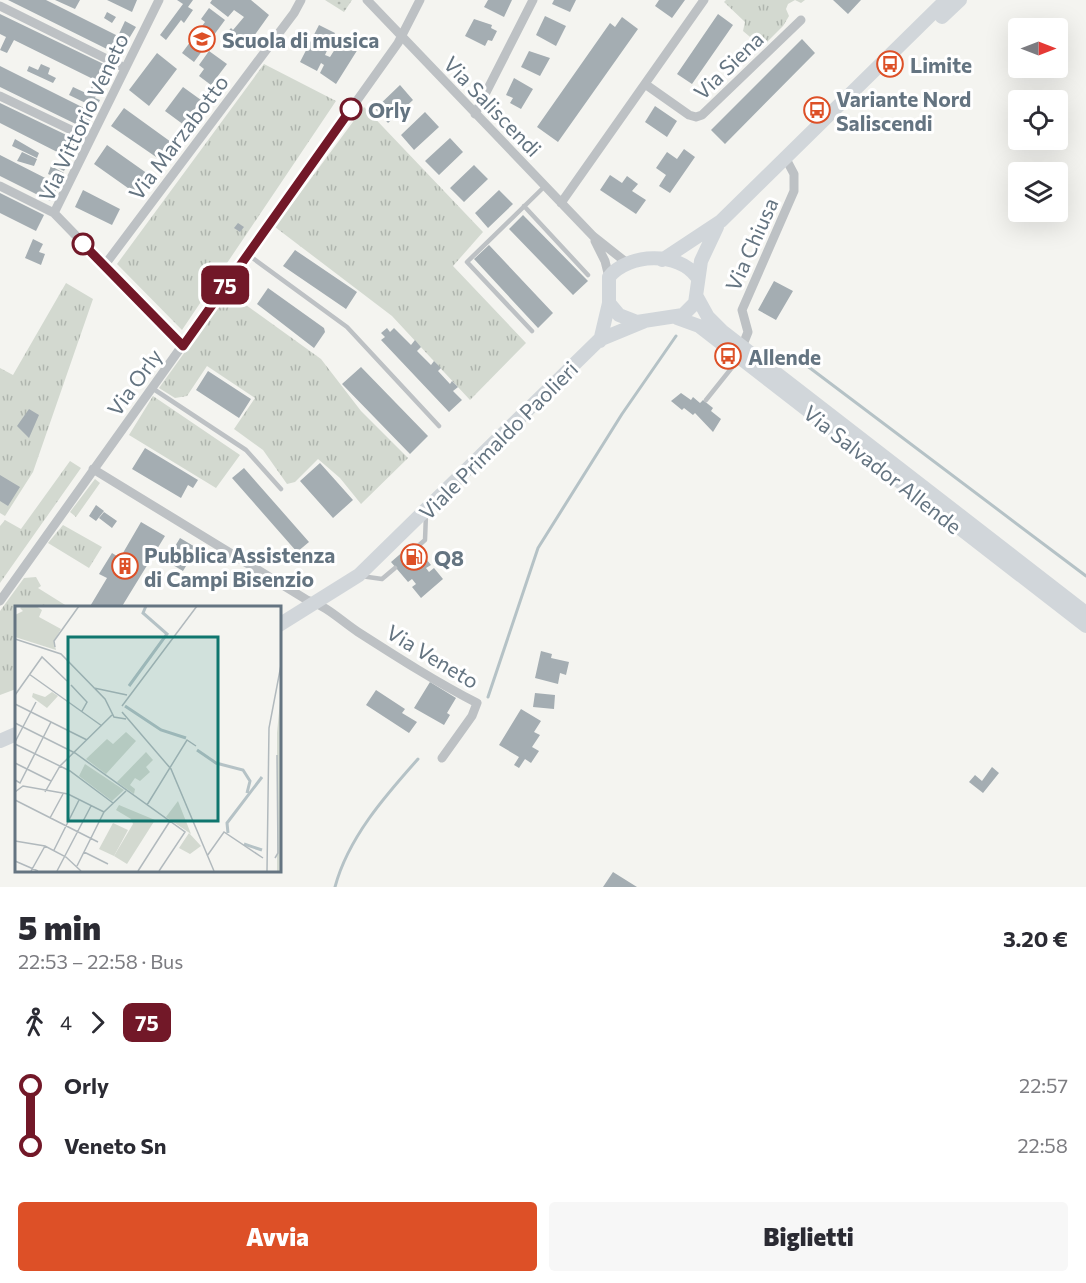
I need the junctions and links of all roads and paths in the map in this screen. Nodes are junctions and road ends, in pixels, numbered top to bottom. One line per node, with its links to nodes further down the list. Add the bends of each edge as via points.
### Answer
1 (159, 0): 14 (street, Via Vittorio Veneto)
2 (301, 0): 30 (street, Via Marzabotto)
3 (367, 0): 13 (street, Via Saliscendi)
4 (420, 0): 13 (street, Via Orly)
5 (533, 0): 17 (street)
6 (704, 0): 15 (street)
7 (933, 0): 12 (main road)
8 (946, 0): 12 (main road)
9 (960, 0): 12 (main road, via 935,22)
10 (0, 6): 14 (street)
11 (801, 20): 15 (street, Via Siena, via 702,115 689,115)
12 (913, 32): 19 (main road)
13 (402, 36): 17 (street, Via Saliscendi); 27 (street, Via Orly)
14 (125, 68): 18 (street, Via Vittorio Veneto)
15 (645, 84): 22 (street)
16 (0, 96): 18 (street)
17 (475, 114): 21 (street, Via Saliscendi)
18 (90, 140): 24 (street, Via Vittorio Veneto)
19 (785, 157): 25 (main road); 41 (street, Via Chiusa, via 794,174 794,191 742,310 748,332)
20 (0, 186): 24 (street)
21 (544, 186): 22 (street, Via Saliscendi); 23 (lane)
22 (561, 203): 26 (street, Via Saliscendi)
23 (524, 206): 31 (lane); 38 (lane, via 466,262)
24 (54, 213): 30 (street, Via Vittorio Veneto)
25 (721, 221): 28 (main road); 33 (main road, via 706,245)
26 (592, 236): 29 (street, Via Saliscendi); 32 (street, Via Saliscendi)
27 (247, 254): 40 (street, Via Orly); 44 (lane, via 347,327)
28 (662, 260): 29 (main road); 33 (main road, via 681,262)
29 (627, 263): 32 (main road)
30 (104, 266): 40 (street, Via Vittorio Veneto)
31 (588, 275)
32 (609, 277): 35 (main road)
33 (697, 277): 34 (main road)
34 (698, 297): 36 (main road); 41 (main road, Via Salvador Allende, via 708,317)
35 (609, 303): 37 (main road, Viale Primaldo Paolieri, via 626,319); 39 (main road)
36 (678, 318): 37 (main road, Viale Primaldo Paolieri); 41 (main road, Via Salvador Allende)
37 (645, 321): 39 (main road, Viale Primaldo Paolieri)
38 (532, 331)
39 (600, 341): 47 (main road, Viale Primaldo Paolieri)
40 (183, 346): 42 (street, Via Orly)
41 (741, 352): 43 (lane); 53 (main road, Via Salvador Allende); 55 (main road, Via Salvador Allende)
42 (152, 388): 45 (street, Via Orly); 46 (lane, via 246,450)
43 (706, 400)
44 (439, 426)
45 (93, 469): 51 (street, Via Orly); 52 (street)
46 (281, 489)
47 (426, 511): 48 (lane, via 425,540); 50 (main road, Viale Primaldo Paolieri)
48 (417, 547)
49 (395, 568): 50 (lane, via 382,579)
50 (359, 575): 52 (main road, Viale Primaldo Paolieri)
51 (0, 601)
52 (317, 603): 54 (main road, Viale Primaldo Paolieri); 58 (street, Via Veneto, via 438,683 477,703)
53 (1086, 613)
54 (280, 624)
55 (1086, 626)
56 (15, 734): 57 (main road)
57 (0, 741)
58 (442, 758)

